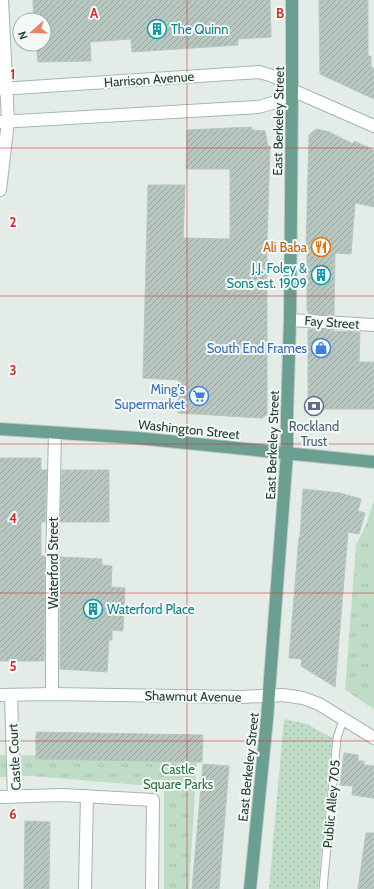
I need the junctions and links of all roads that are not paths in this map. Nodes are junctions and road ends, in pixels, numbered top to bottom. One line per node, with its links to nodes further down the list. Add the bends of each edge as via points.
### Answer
1 (2, 0): 3 (main road)
2 (292, 0): 4 (main road, East Berkeley Street)
3 (3, 89): 4 (main road, Harrison Avenue, via 259,72 283,81); 5 (main road)
4 (292, 90): 5 (main road, via 274,103 258,107); 6 (main road, Harrison Avenue); 8 (main road, East Berkeley Street)
5 (4, 122): 7 (main road)
6 (374, 126)
7 (0, 190)
8 (290, 320): 9 (main road, Fay Street); 12 (main road, East Berkeley Street)
9 (374, 325)
10 (0, 429): 11 (main road, Washington Street)
11 (55, 433): 12 (main road, Washington Street); 14 (main road, Waterford Street)
12 (287, 453): 13 (main road, Washington Street); 16 (main road, East Berkeley Street)
13 (374, 462)
14 (52, 694): 15 (main road, Shawmut Avenue); 16 (main road, Shawmut Avenue, via 241,697)
15 (5, 695): 21 (main road, Castle Court)
16 (269, 695): 17 (main road, Shawmut Avenue, via 302,698 319,704); 24 (main road, East Berkeley Street)
17 (343, 720): 18 (main road, Shawmut Avenue); 25 (lane, Public Alley 705, via 337,738)
18 (374, 738)
19 (87, 796): 21 (main road, Castle Court); 22 (main road); 23 (main road, Castle Court, via 153,800)
20 (0, 797): 21 (main road)
21 (14, 797)
22 (85, 889)
23 (152, 889)
24 (250, 889)
25 (324, 889)

